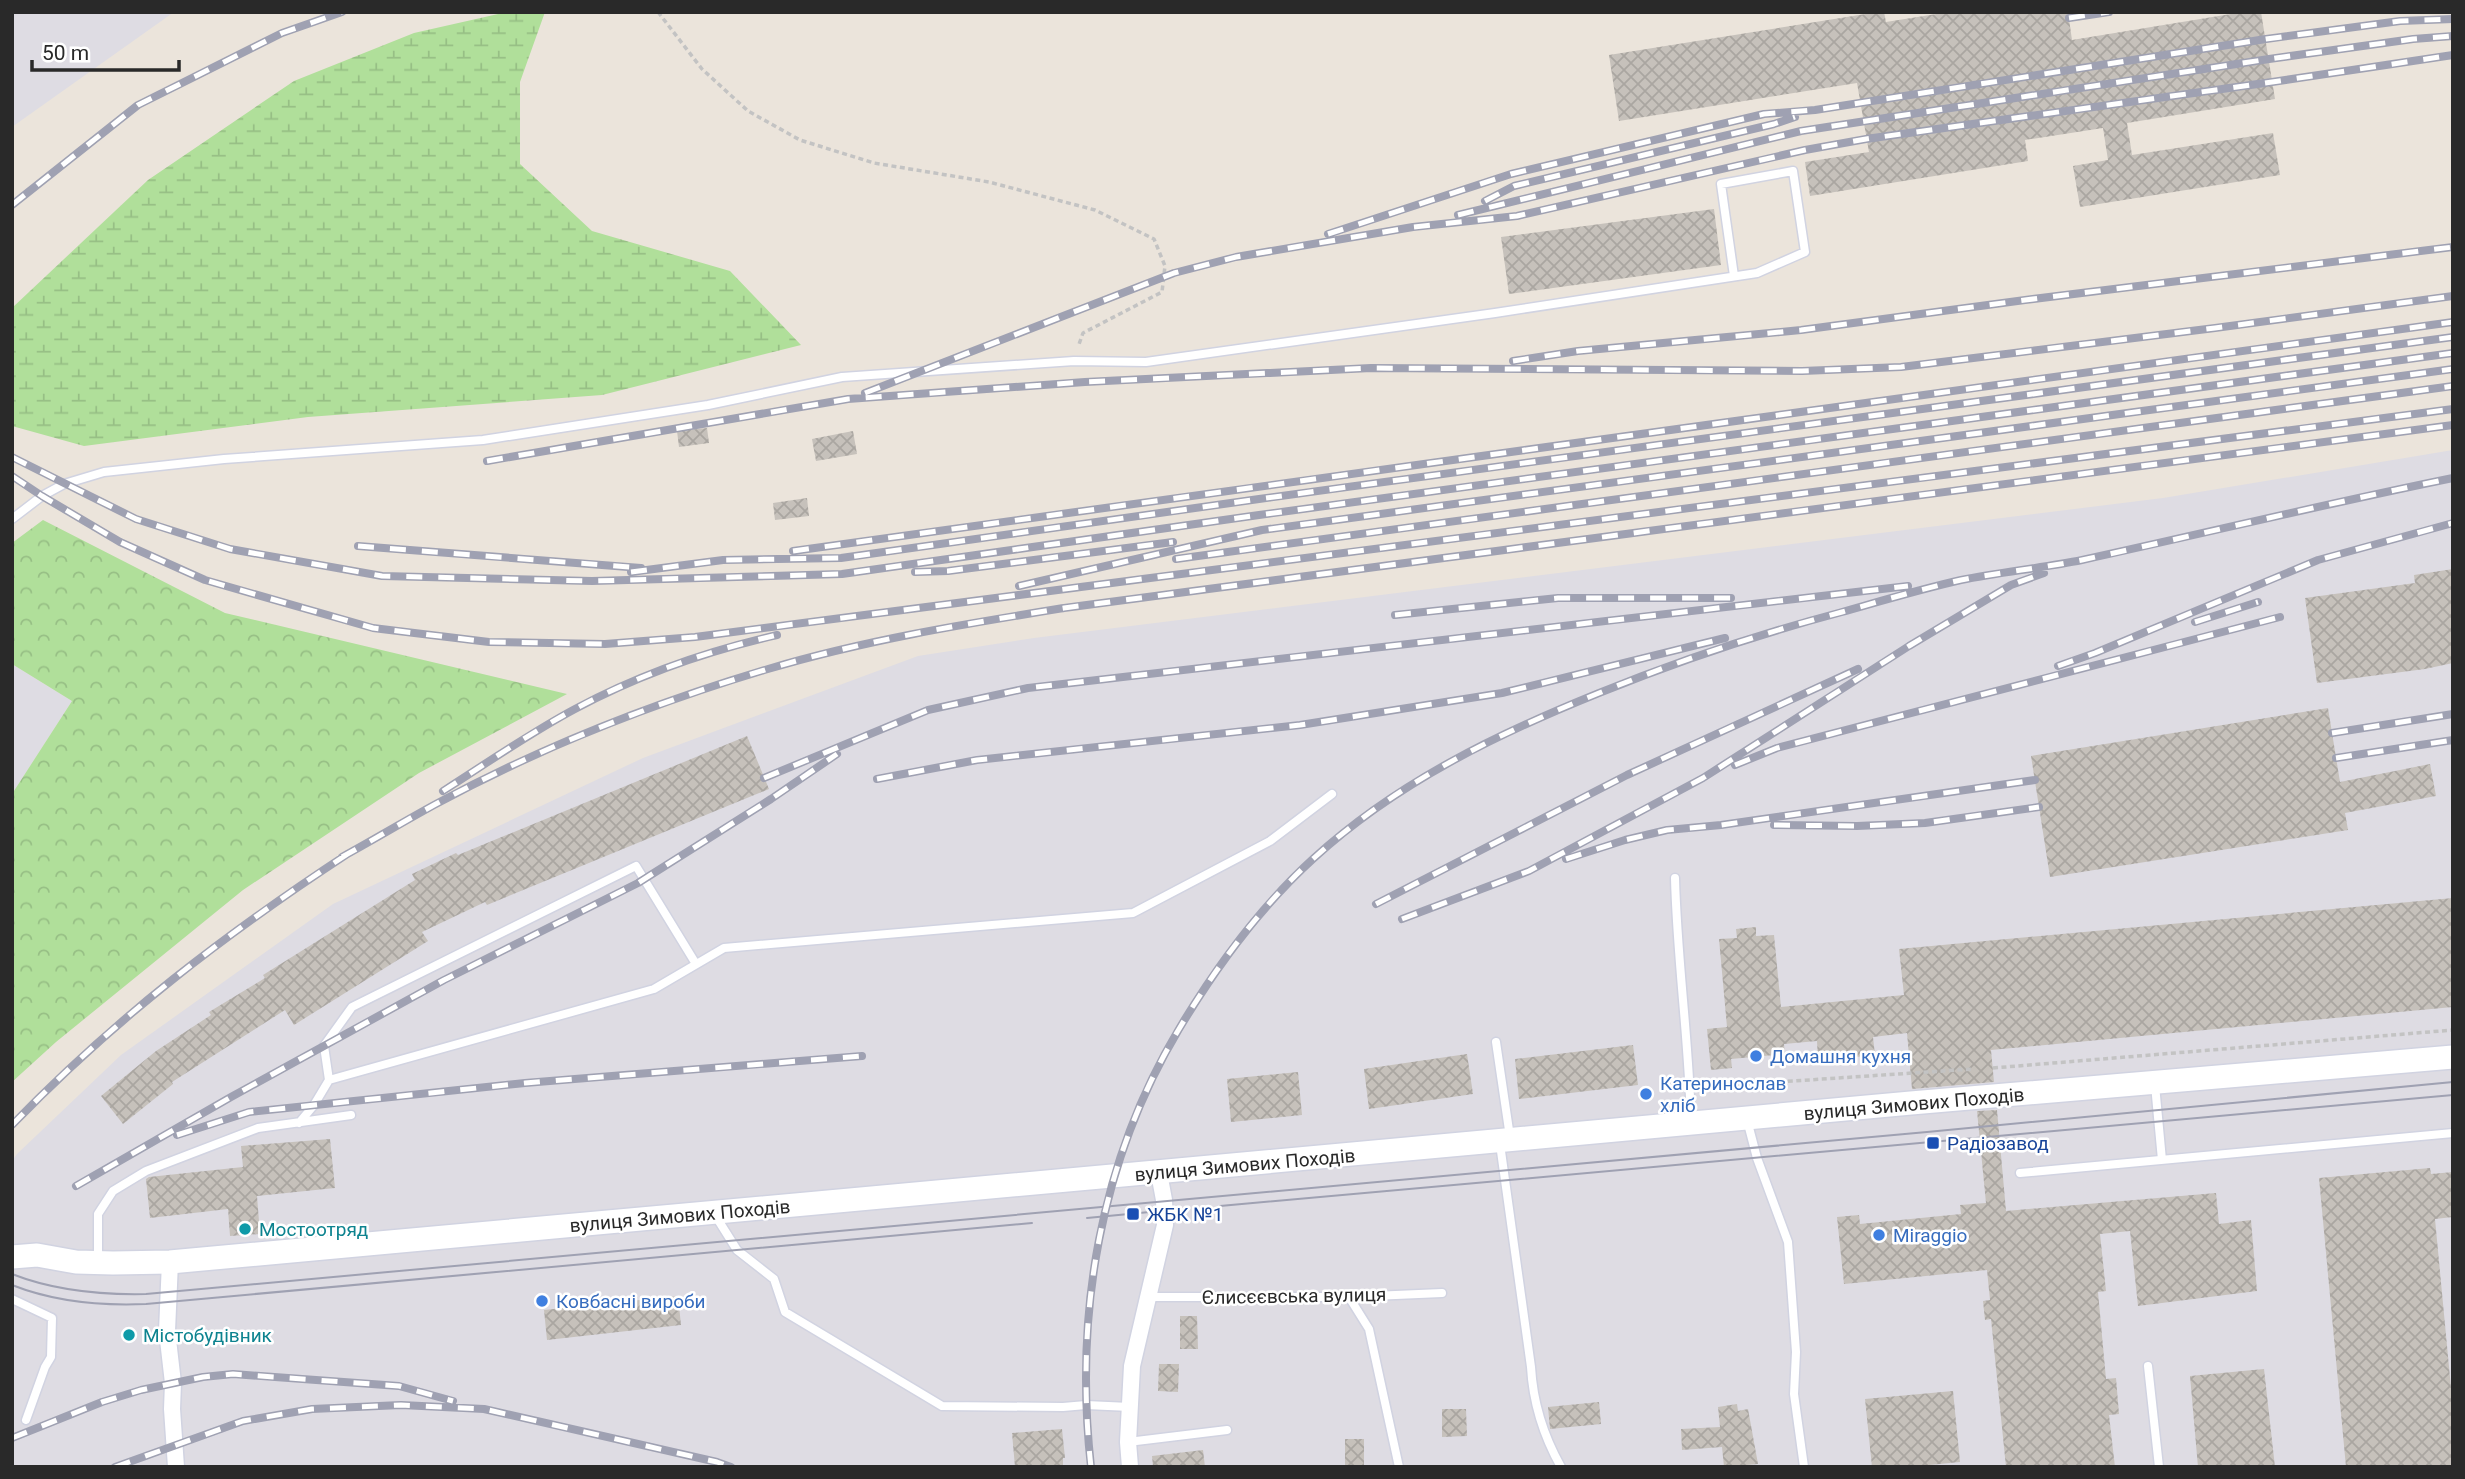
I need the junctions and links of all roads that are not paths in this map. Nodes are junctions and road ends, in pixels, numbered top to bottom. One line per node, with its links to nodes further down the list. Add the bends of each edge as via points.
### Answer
1 (1734, 276): 1 (lane, via 1757,273 1805,252 1793,171 1720,184); 2 (lane, via 1159,360 1074,361 842,377 708,405 484,440 104,472 64,484)
2 (12, 519)
3 (1332, 793): 5 (lane, via 1270,841 1133,913 724,948)
4 (1675, 878): 13 (lane)
5 (696, 964): 8 (lane, via 654,989); 8 (lane, via 636,866 352,1007 324,1046)
6 (1496, 1042): 15 (lane)
7 (2453, 1057): 9 (main road, вулиця Зимових Походів)
8 (329, 1080): 12 (lane)
9 (2155, 1082): 11 (main road, вулиця Зимових Походів); 16 (lane)
10 (351, 1115): 12 (lane)
11 (1747, 1120): 13 (main road, вулиця Зимових Походів); 38 (lane, via 1787,1242 1796,1352 1794,1394)
12 (299, 1123): 23 (lane, via 258,1129 219,1142 146,1171 113,1191 98,1214)
13 (1691, 1125): 15 (main road, вулиця Зимових Походів)
14 (2453, 1133): 16 (lane)
15 (1505, 1141): 17 (main road, вулиця Зимових Походів); 37 (lane, via 1532,1396)
16 (2162, 1160): 18 (lane)
17 (1159, 1172): 19 (main road, вулиця Зимових Походів); 26 (street, via 1165,1225)
18 (2020, 1173)
19 (713, 1213): 24 (main road, вулиця Зимових Походів); 30 (lane, via 737,1250 774,1279 785,1312 942,1406)
20 (12, 1242): 21 (main road, вулиця Зимових Походів)
21 (37, 1255): 22 (main road, вулиця Зимових Походів); 23 (main road, вулиця Зимових Походів)
22 (12, 1256)
23 (98, 1262): 24 (main road, вулиця Зимових Походів)
24 (170, 1262): 34 (street, via 167,1331)
25 (1442, 1293): 27 (lane, Єлисєєвська вулиця)
26 (1147, 1297): 27 (lane, Єлисєєвська вулиця); 30 (street, via 1132,1366)
27 (1349, 1297): 36 (lane, via 1368,1329)
28 (12, 1299): 31 (lane, via 52,1318 51,1357)
29 (2148, 1366): 39 (lane)
30 (1130, 1407): 33 (street)
31 (26, 1420)
32 (1227, 1430): 33 (lane)
33 (1128, 1442): 35 (street)
34 (176, 1467)
35 (1130, 1467)
36 (1399, 1467)
37 (1561, 1467)
38 (1804, 1467)
39 (2159, 1467)

